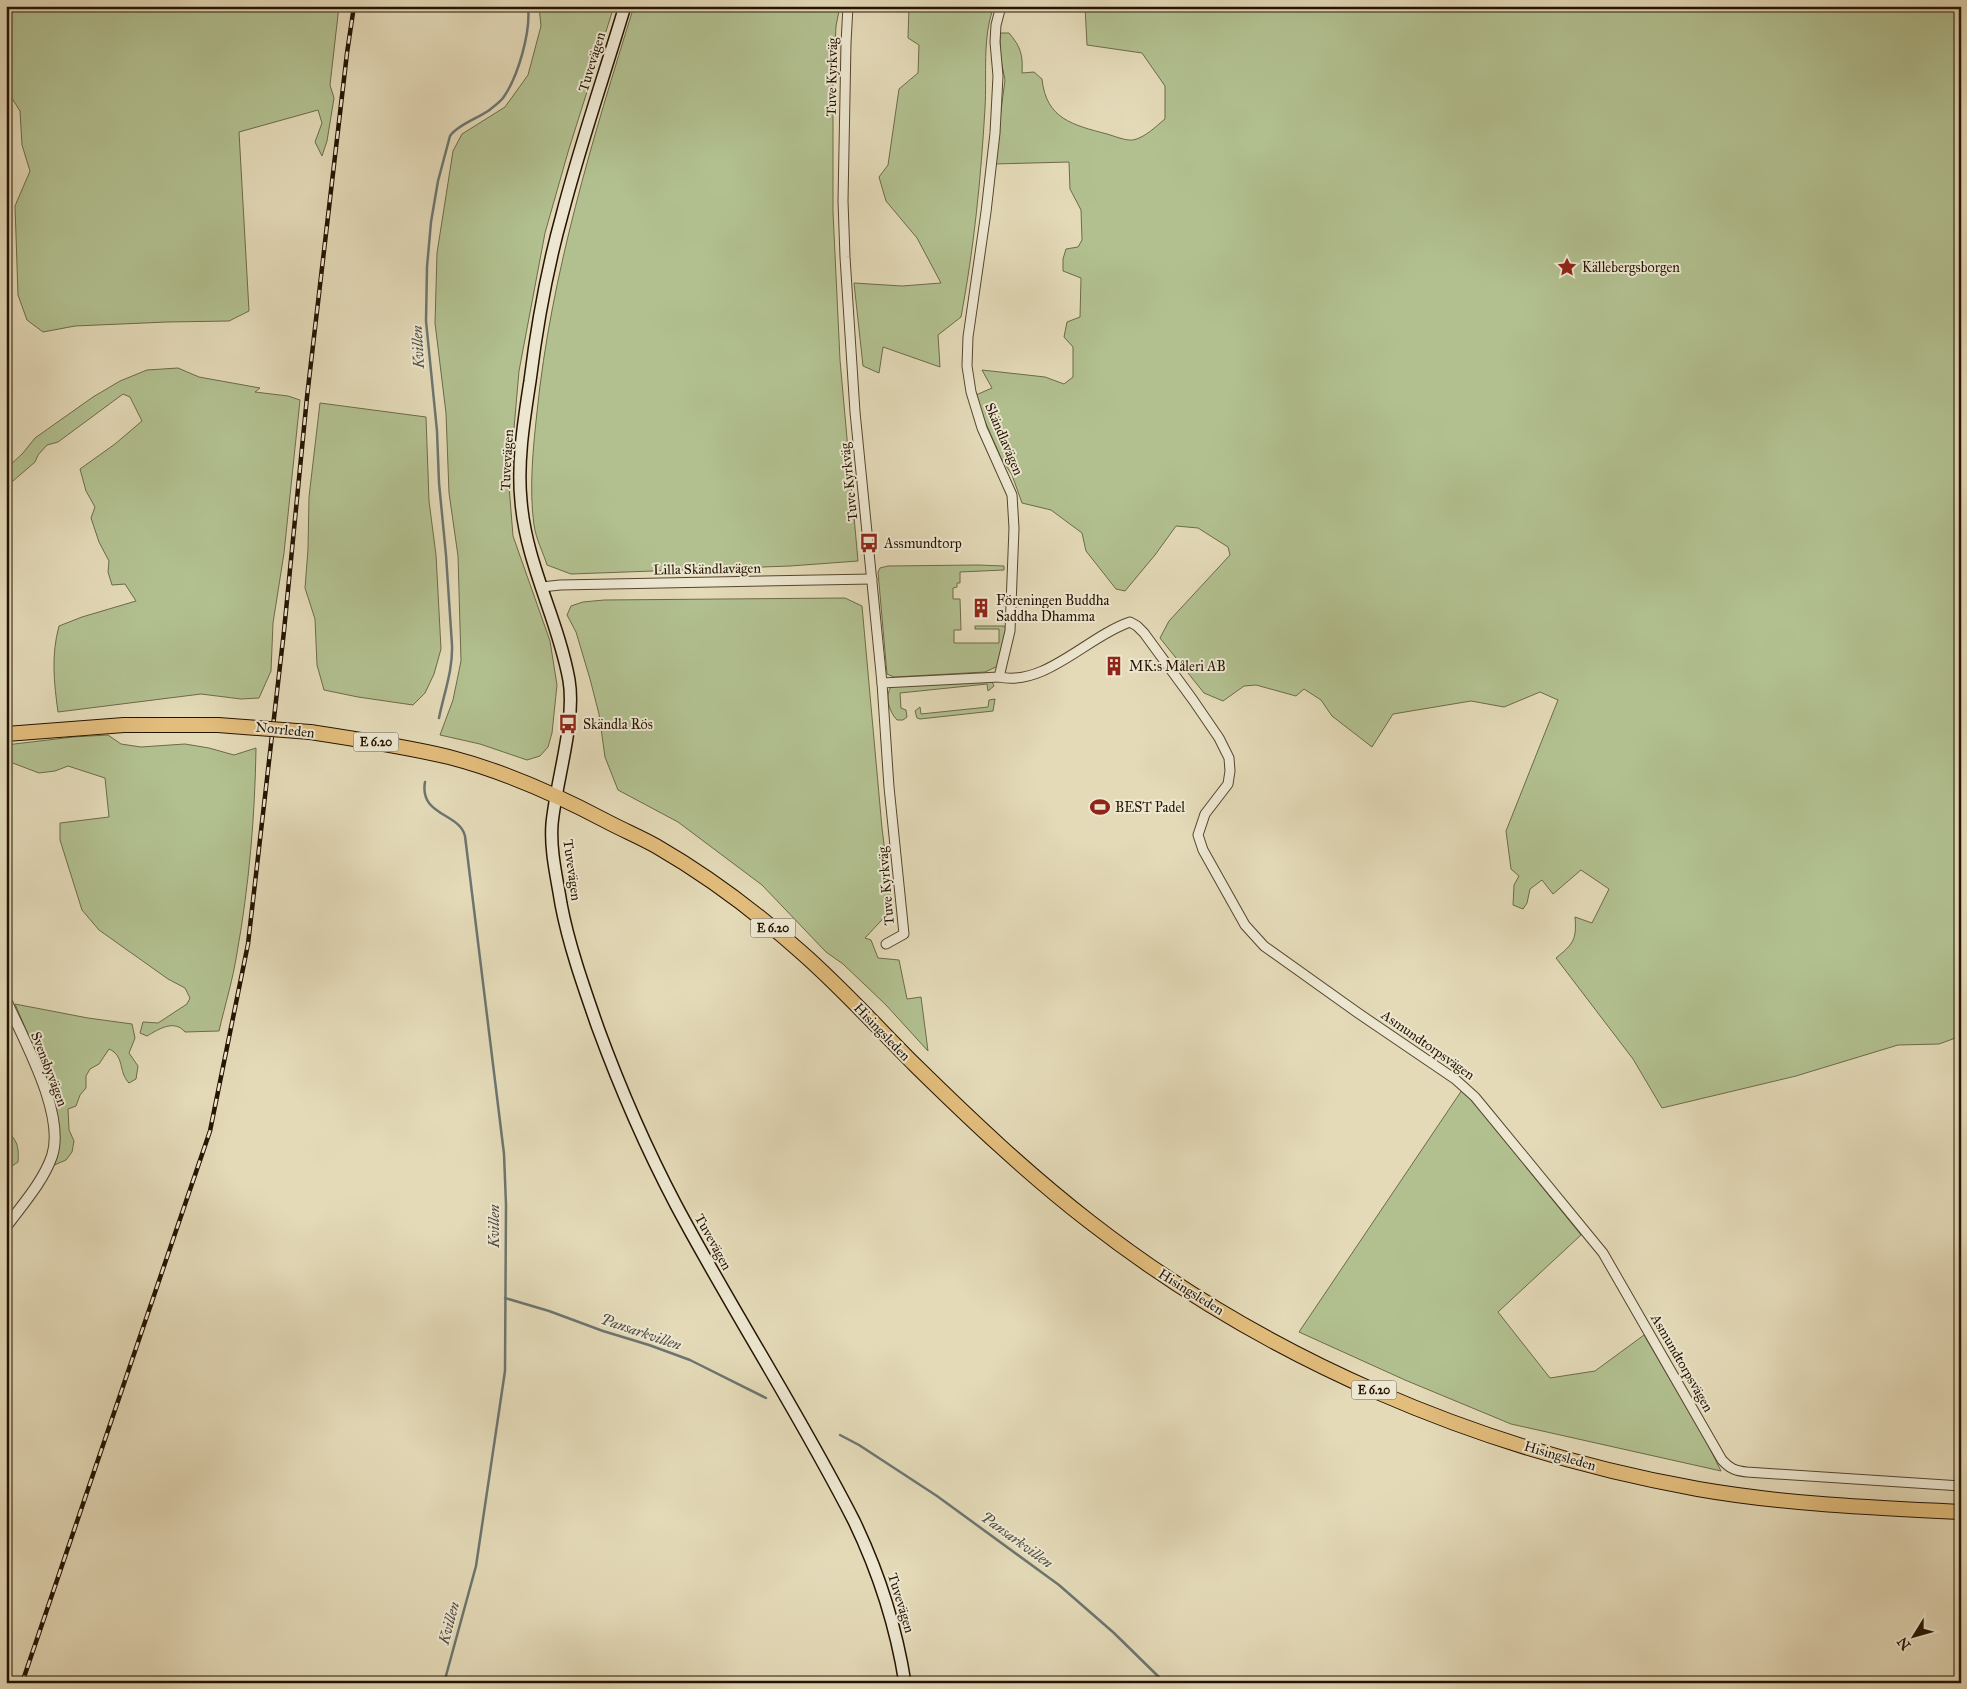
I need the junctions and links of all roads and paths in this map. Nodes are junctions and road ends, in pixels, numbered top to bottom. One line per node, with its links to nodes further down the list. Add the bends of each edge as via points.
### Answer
1 (625, 6): 5 (main road, Tuvevägen, via 562,214 534,347 521,454 520,496 524,528)
2 (848, 6): 4 (street, Tuve Kyrkväg, via 844,257)
3 (1001, 6): 6 (street, Skändlavägen, via 995,42 998,89 995,133 967,366 970,392 982,428 1012,495 1010,631)
4 (872, 579): 5 (street, Lilla Skändlavägen); 7 (street, Tuve Kyrkväg)
5 (542, 587): 9 (main road, Tuvevägen, via 570,684 568,724)
6 (999, 677): 7 (street); 13 (street, Asmundtorpsvägen, via 1021,678 1038,673 1130,622 1144,633 1230,758 1228,784 1205,814 1198,835 1244,925 1264,946 1455,1078 1475,1097 1603,1253 1729,1467 1747,1472)
7 (882, 683): 10 (street, Tuve Kyrkväg, via 904,934)
8 (6, 734): 9 (highway, Norrleden / E 6.20, bridge, via 124,725 218,725 310,732 453,758)
9 (556, 796): 14 (highway, Hisingsleden / E 6.20, via 655,846 730,894 805,955 972,1122 1049,1189 1128,1251 1185,1289 1304,1357 1378,1392 1472,1429 1631,1475 1739,1495); 15 (main road, Tuvevägen, via 552,843 562,910 583,983 614,1070 675,1204 861,1535 891,1616)
10 (886, 944)
11 (6, 1000): 12 (street, Svensbyvägen, via 44,1086 53,1117 55,1139 48,1166)
12 (6, 1227)
13 (1961, 1486)
14 (1961, 1512)
15 (905, 1683)

